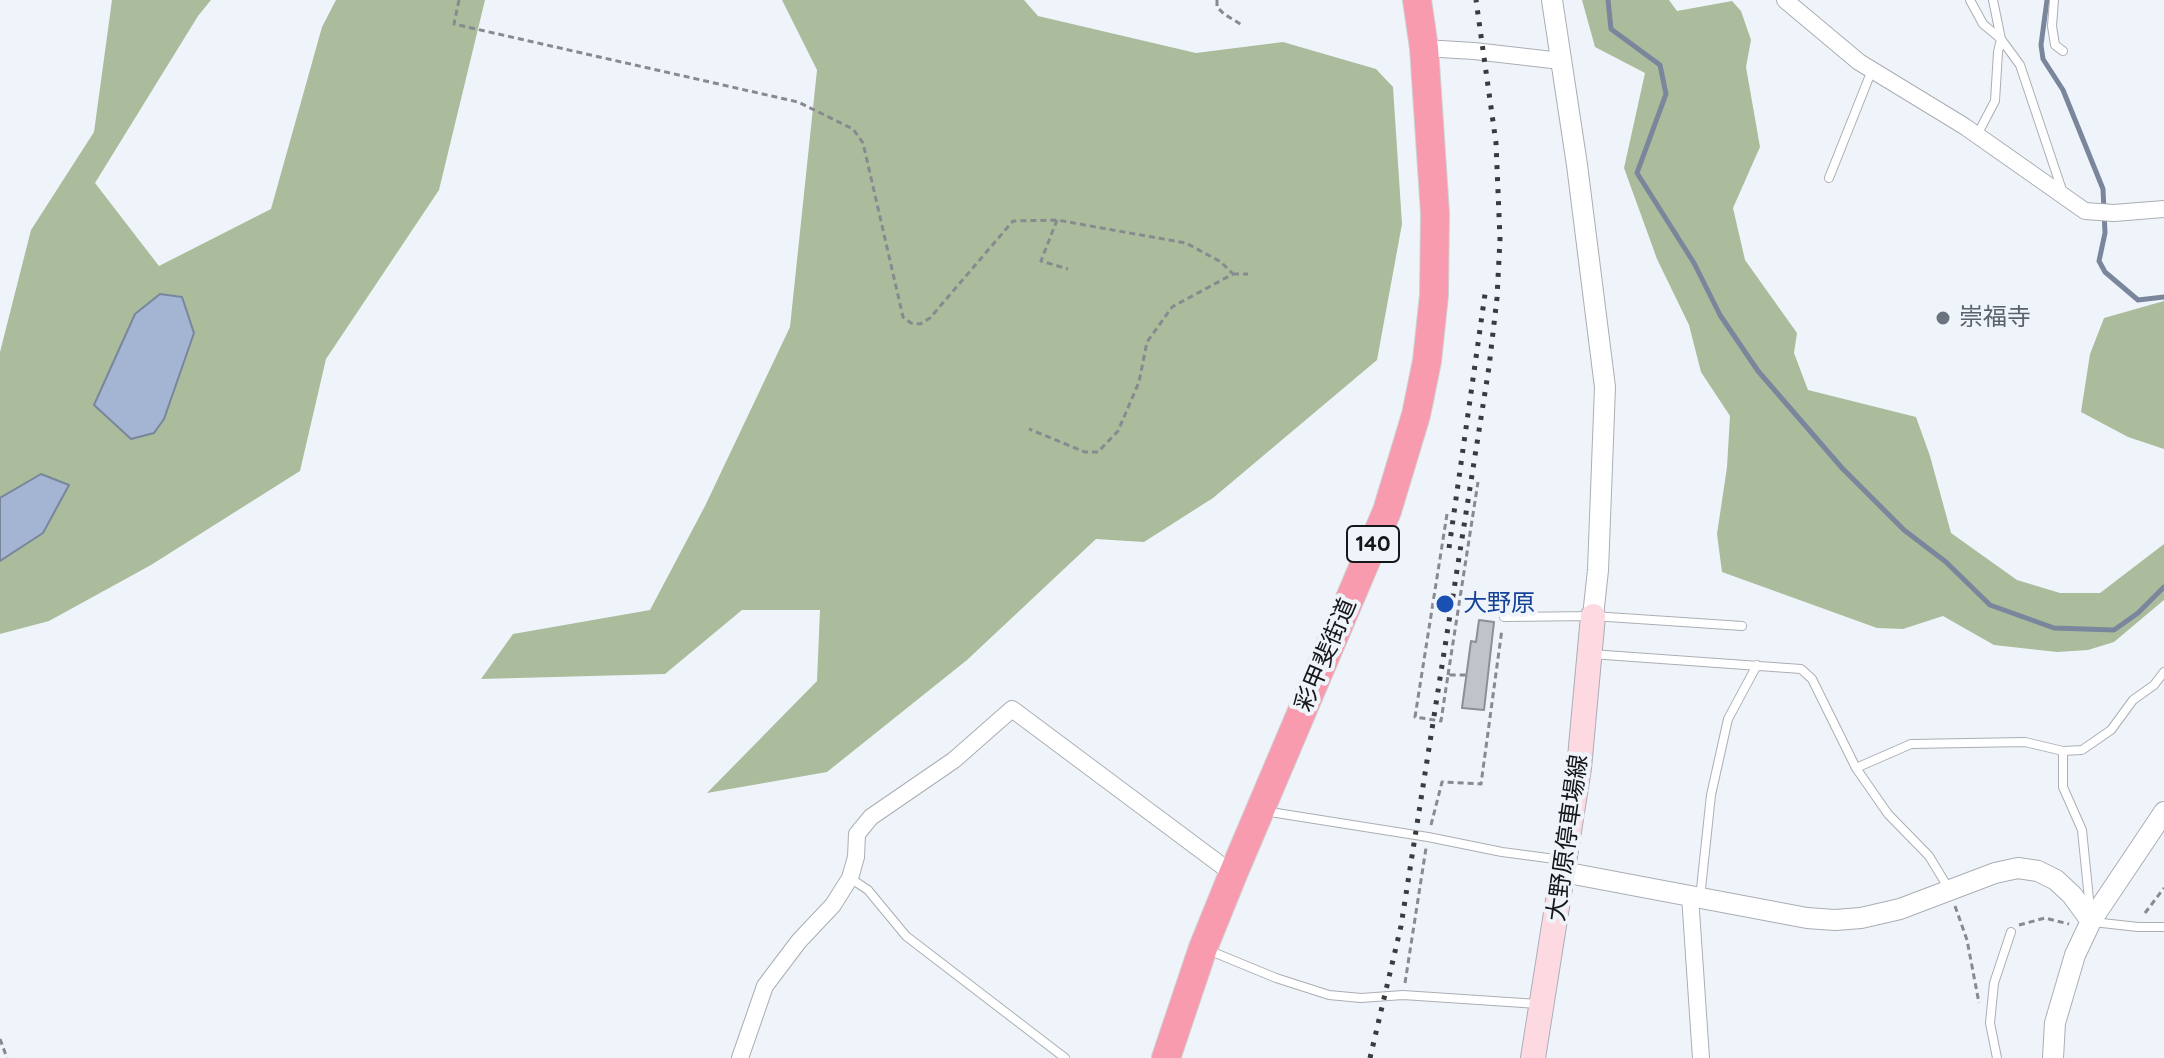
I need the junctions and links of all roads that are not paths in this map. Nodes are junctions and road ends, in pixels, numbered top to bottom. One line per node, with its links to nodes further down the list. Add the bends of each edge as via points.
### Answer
1 (1417, 0): 8 (highway, 彩甲斐街道 / 140)
2 (1552, 0): 10 (street)
3 (1785, 0): 11 (street)
4 (1970, 0): 7 (lane, via 1983,24)
5 (1993, 0): 7 (lane)
6 (2054, 0): 9 (lane, via 2055,45)
7 (2001, 39): 12 (lane, via 1995,101); 14 (lane, via 2020,65)
8 (1424, 48): 10 (street); 24 (highway, 彩甲斐街道 / 140, via 1434,282 1416,415 1387,511)
9 (2063, 51)
10 (1561, 61): 16 (street, via 1605,387)
11 (1872, 70): 12 (street); 13 (lane)
12 (1977, 136): 14 (street)
13 (1829, 178)
14 (2065, 199): 15 (street, via 2085,211)
15 (2164, 209)
16 (1593, 616): 17 (lane); 18 (lane); 19 (main road, 大野原停車場線)
17 (1504, 617)
18 (1742, 626)
19 (1590, 654): 20 (lane); 26 (main road, 大野原停車場線)
20 (1757, 665): 23 (lane, via 1801,669 1812,679); 30 (lane, via 1728,719)
21 (2164, 672): 22 (lane, via 2111,730 2082,750)
22 (2063, 751): 23 (lane, via 2025,742 1911,744); 31 (lane, via 2063,787 2082,830)
23 (1856, 768): 29 (lane, via 1888,814 1929,856)
24 (1260, 811): 26 (lane, via 1428,837); 27 (highway, 彩甲斐街道 / 140)
25 (2164, 812): 31 (street)
26 (1564, 866): 30 (street); 35 (main road, 大野原停車場線)
27 (1233, 874): 28 (street, via 1012,709 954,760 871,817 857,834); 34 (highway, 彩甲斐街道 / 140)
28 (850, 878): 36 (street, via 765,986); 37 (lane, via 868,890 906,936)
29 (1950, 891): 30 (street, via 1900,909 1835,920); 31 (street, via 1995,873 2038,871 2072,895)
30 (1695, 897): 40 (street)
31 (2090, 925): 32 (lane); 42 (street, via 2064,986)
32 (2164, 927)
33 (2011, 932): 41 (lane, via 1994,983 1990,1023)
34 (1203, 948): 35 (lane, via 1329,995); 38 (highway, 彩甲斐街道 / 140)
35 (1542, 1004): 39 (main road, 大野原停車場線)
36 (740, 1058)
37 (1065, 1058)
38 (1166, 1058)
39 (1533, 1058)
40 (1701, 1058)
41 (1997, 1058)
42 (2053, 1058)

